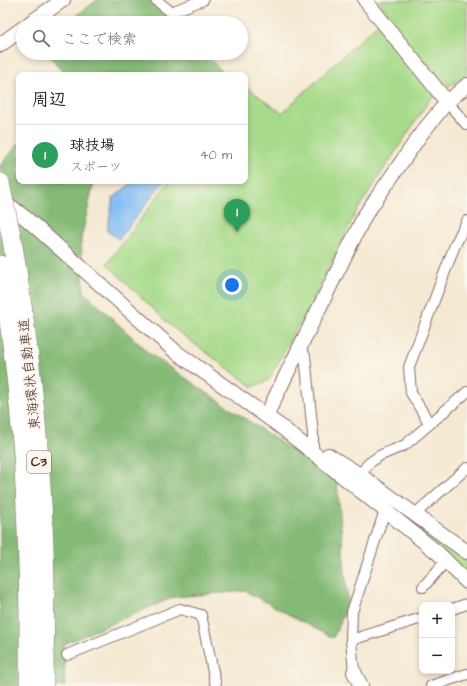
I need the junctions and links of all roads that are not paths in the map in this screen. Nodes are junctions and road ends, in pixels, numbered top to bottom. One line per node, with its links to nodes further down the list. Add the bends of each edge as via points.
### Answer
1 (63, 0): 5 (street)
2 (156, 0): 3 (street, via 171,12)
3 (203, 0)
4 (366, 0): 9 (street)
5 (40, 16)
6 (16, 33): 7 (street)
7 (0, 45)
8 (467, 85): 9 (street)
9 (447, 102): 10 (street); 15 (street, via 421,134 365,215)
10 (467, 126)
11 (0, 183): 37 (highway, 東海環状自動車道 / C3, bridge, via 12,240 29,357 39,459 45,583)
12 (0, 198): 17 (street, via 176,352)
13 (467, 221): 18 (street, via 455,245 408,367 411,393)
14 (0, 265): 36 (highway, 東海環状自動車道 / C3, via 22,443 30,584)
15 (300, 348): 17 (street); 20 (street, via 305,356)
16 (467, 392): 18 (street)
17 (266, 416): 19 (street)
18 (429, 423): 22 (street, via 405,445 379,456 368,464)
19 (280, 426): 20 (street); 23 (street)
20 (312, 446): 22 (street)
21 (467, 468): 24 (street)
22 (360, 475): 24 (street)
23 (385, 510): 26 (street); 32 (street, via 352,612)
24 (415, 514): 25 (street)
25 (467, 552)
26 (446, 561): 27 (street); 28 (street)
27 (467, 582)
28 (423, 587)
29 (467, 604): 30 (street)
30 (455, 608)
31 (419, 619): 32 (street)
32 (351, 640): 34 (street)
33 (67, 655): 38 (street, via 180,609 201,615)
34 (354, 672): 39 (street)
35 (467, 674): 40 (street)
36 (29, 686)
37 (44, 686)
38 (216, 686)
39 (361, 686)
40 (431, 686)

